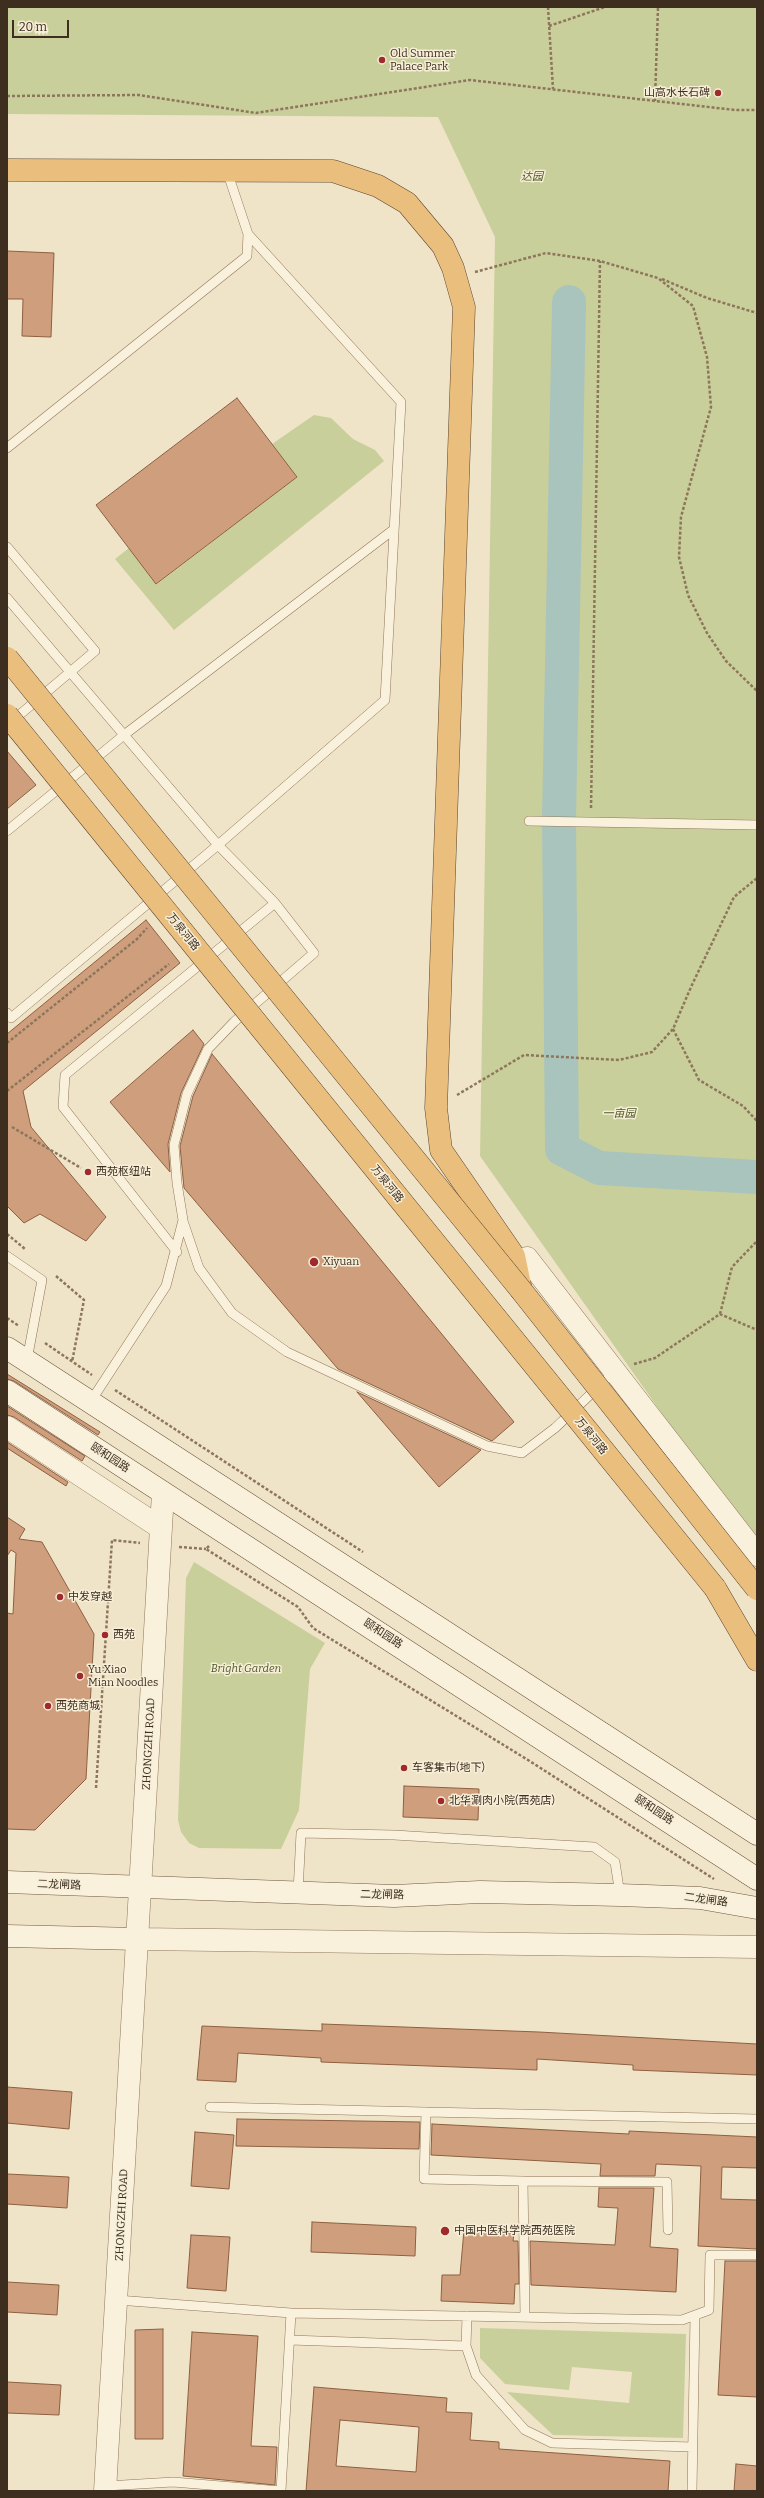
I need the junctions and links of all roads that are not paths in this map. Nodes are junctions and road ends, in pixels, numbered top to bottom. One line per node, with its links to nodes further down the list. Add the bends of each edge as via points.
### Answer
1 (7, 170): 2 (highway)
2 (227, 170): 3 (lane); 23 (highway, via 333,171 378,186 407,203 443,246 453,268 464,307 436,1108 441,1150 514,1256)
3 (248, 234): 4 (lane, via 247,256); 5 (lane, via 401,402)
4 (7, 448)
5 (393, 530): 12 (lane); 16 (lane, via 385,700)
6 (7, 547): 9 (lane, via 95,651)
7 (7, 598): 9 (lane)
8 (7, 658): 23 (highway, bridge)
9 (70, 673): 11 (lane); 12 (lane)
10 (7, 716): 35 (highway, 万泉河路, bridge, via 714,1588)
11 (7, 725)
12 (124, 735): 15 (lane); 16 (lane)
13 (529, 821): 14 (lane)
14 (757, 825)
15 (7, 831)
16 (218, 845): 17 (lane); 18 (lane, via 11,1018)
17 (275, 903): 19 (lane, via 314,952 234,1022 208,1049 187,1094 174,1145 176,1183); 20 (lane, via 65,1075 63,1106)
18 (7, 1013)
19 (183, 1220): 20 (lane); 26 (lane, via 199,1268 232,1313 287,1352 488,1446 522,1453 555,1428)
20 (177, 1252): 28 (lane, via 166,1286)
21 (7, 1256): 25 (lane, via 42,1280)
22 (527, 1258): 26 (main road)
23 (521, 1290): 34 (highway, bridge)
24 (7, 1348): 25 (main road)
25 (27, 1361): 28 (main road)
26 (615, 1371): 32 (main road)
27 (7, 1391): 30 (main road, 颐和园路)
28 (91, 1401): 36 (main road, via 239,1500)
29 (7, 1427): 31 (main road)
30 (163, 1493): 31 (main road, ZHONGZHI ROAD); 37 (main road, 颐和园路)
31 (161, 1536): 39 (main road, ZHONGZHI ROAD)
32 (750, 1536): 33 (main road)
33 (757, 1555)
34 (757, 1589)
35 (757, 1660)
36 (757, 1834)
37 (757, 1879)
38 (7, 1882): 39 (main road, 二龙闸路)
39 (142, 1888): 40 (main road, 二龙闸路); 44 (main road, ZHONGZHI ROAD)
40 (298, 1893): 41 (main road, 二龙闸路, via 394,1896 480,1892); 41 (lane, via 301,1833 394,1835 594,1847 615,1862)
41 (620, 1895): 42 (main road, 二龙闸路, via 700,1898)
42 (757, 1908)
43 (7, 1936): 44 (main road)
44 (138, 1939): 45 (main road); 52 (main road, ZHONGZHI ROAD)
45 (757, 1947)
46 (210, 2107): 47 (lane)
47 (426, 2112): 48 (lane); 49 (lane, via 424,2179)
48 (757, 2119)
49 (523, 2181): 50 (lane, via 667,2182); 56 (lane)
50 (668, 2230)
51 (757, 2255): 54 (lane, via 710,2255 709,2310)
52 (117, 2300): 53 (lane); 61 (main road, ZHONGZHI ROAD)
53 (291, 2313): 55 (lane); 57 (lane)
54 (695, 2315): 56 (lane, via 682,2320); 59 (lane)
55 (467, 2316): 56 (lane); 58 (lane)
56 (525, 2317)
57 (290, 2340): 58 (lane); 60 (lane, via 281,2491)
58 (466, 2346): 59 (lane, via 476,2376 525,2430 552,2443)
59 (693, 2447): 62 (lane)
60 (173, 2486): 61 (lane)
61 (106, 2488)
62 (692, 2491)

